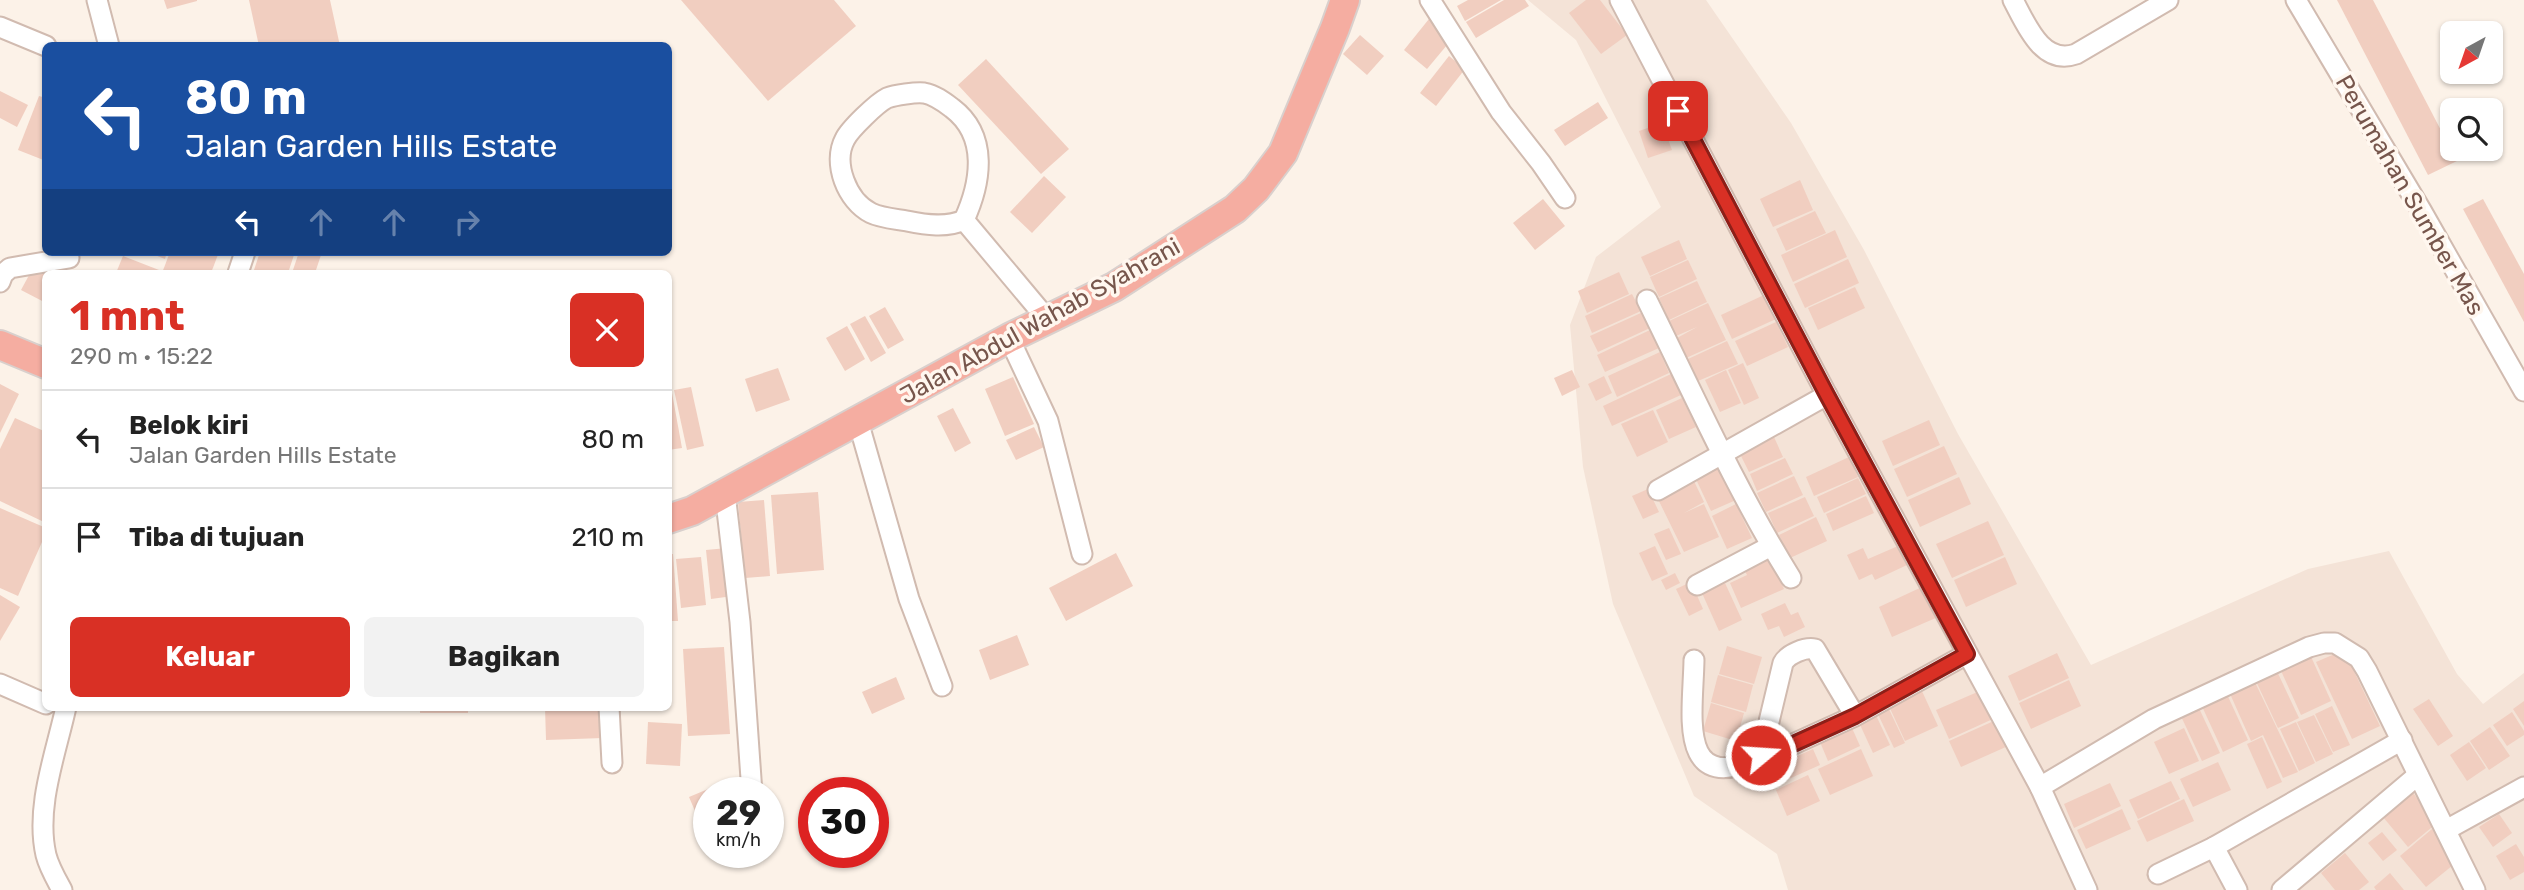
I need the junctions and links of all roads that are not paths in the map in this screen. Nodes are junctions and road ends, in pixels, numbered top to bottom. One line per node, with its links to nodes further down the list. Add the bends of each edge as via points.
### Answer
1 (97, 0): 9 (street)
2 (1345, 0): 16 (highway, Jalan Abdul Wahab Syahrani, via 1296,126 1256,189 1220,220 1126,279)
3 (1430, 0): 11 (street)
4 (1620, 0): 21 (street)
5 (2013, 0): 6 (street, via 2038,43 2066,58)
6 (2168, 0)
7 (2296, 0): 20 (street, Perumahan Sumber Mas)
8 (0, 27): 10 (street)
9 (108, 42)
10 (42, 44)
11 (1564, 198)
12 (964, 220): 12 (street, via 975,197 976,141 958,112 942,100 923,93 888,98 845,138 841,168 857,204 872,214 914,222 953,225); 16 (street)
13 (69, 258): 14 (street, via 10,268)
14 (0, 282)
15 (1647, 300): 23 (street)
16 (1047, 319): 17 (highway, Jalan Abdul Wahab Syahrani)
17 (1009, 338): 22 (highway, Jalan Abdul Wahab Syahrani); 28 (street, via 1048,421)
18 (0, 345): 19 (highway)
19 (42, 362)
20 (2524, 391)
21 (1827, 395): 23 (street); 31 (street)
22 (858, 421): 25 (highway, Jalan Abdul Wahab Syahrani); 34 (street, via 909,599)
23 (1724, 454): 24 (street); 27 (street)
24 (1658, 490)
25 (724, 494): 26 (highway, Jalan Abdul Wahab Syahrani); 43 (street, via 740,622)
26 (672, 518)
27 (1771, 546): 29 (street); 30 (street)
28 (1082, 554)
29 (1791, 578)
30 (1697, 585)
31 (1967, 654): 38 (street); 44 (street)
32 (1695, 660): 40 (street, via 1694,744 1704,760 1728,769)
33 (0, 684): 35 (street)
34 (942, 687)
35 (42, 702)
36 (61, 711): 50 (street, via 44,830 46,856)
37 (609, 711): 41 (street)
38 (1855, 716): 40 (street); 40 (street, via 1815,649 1788,656)
39 (2402, 740): 42 (street); 44 (street, via 2359,658 2336,643 2324,643 2154,719); 47 (street)
40 (1762, 757)
41 (612, 764)
42 (2418, 775): 46 (street); 53 (street)
43 (751, 777)
44 (2040, 787): 51 (street)
45 (2524, 787): 46 (street)
46 (2446, 830): 49 (street)
47 (2214, 847): 48 (street); 52 (street)
48 (2158, 874)
49 (2473, 889)
50 (62, 890)
51 (2087, 890)
52 (2237, 890)
53 (2282, 890)

